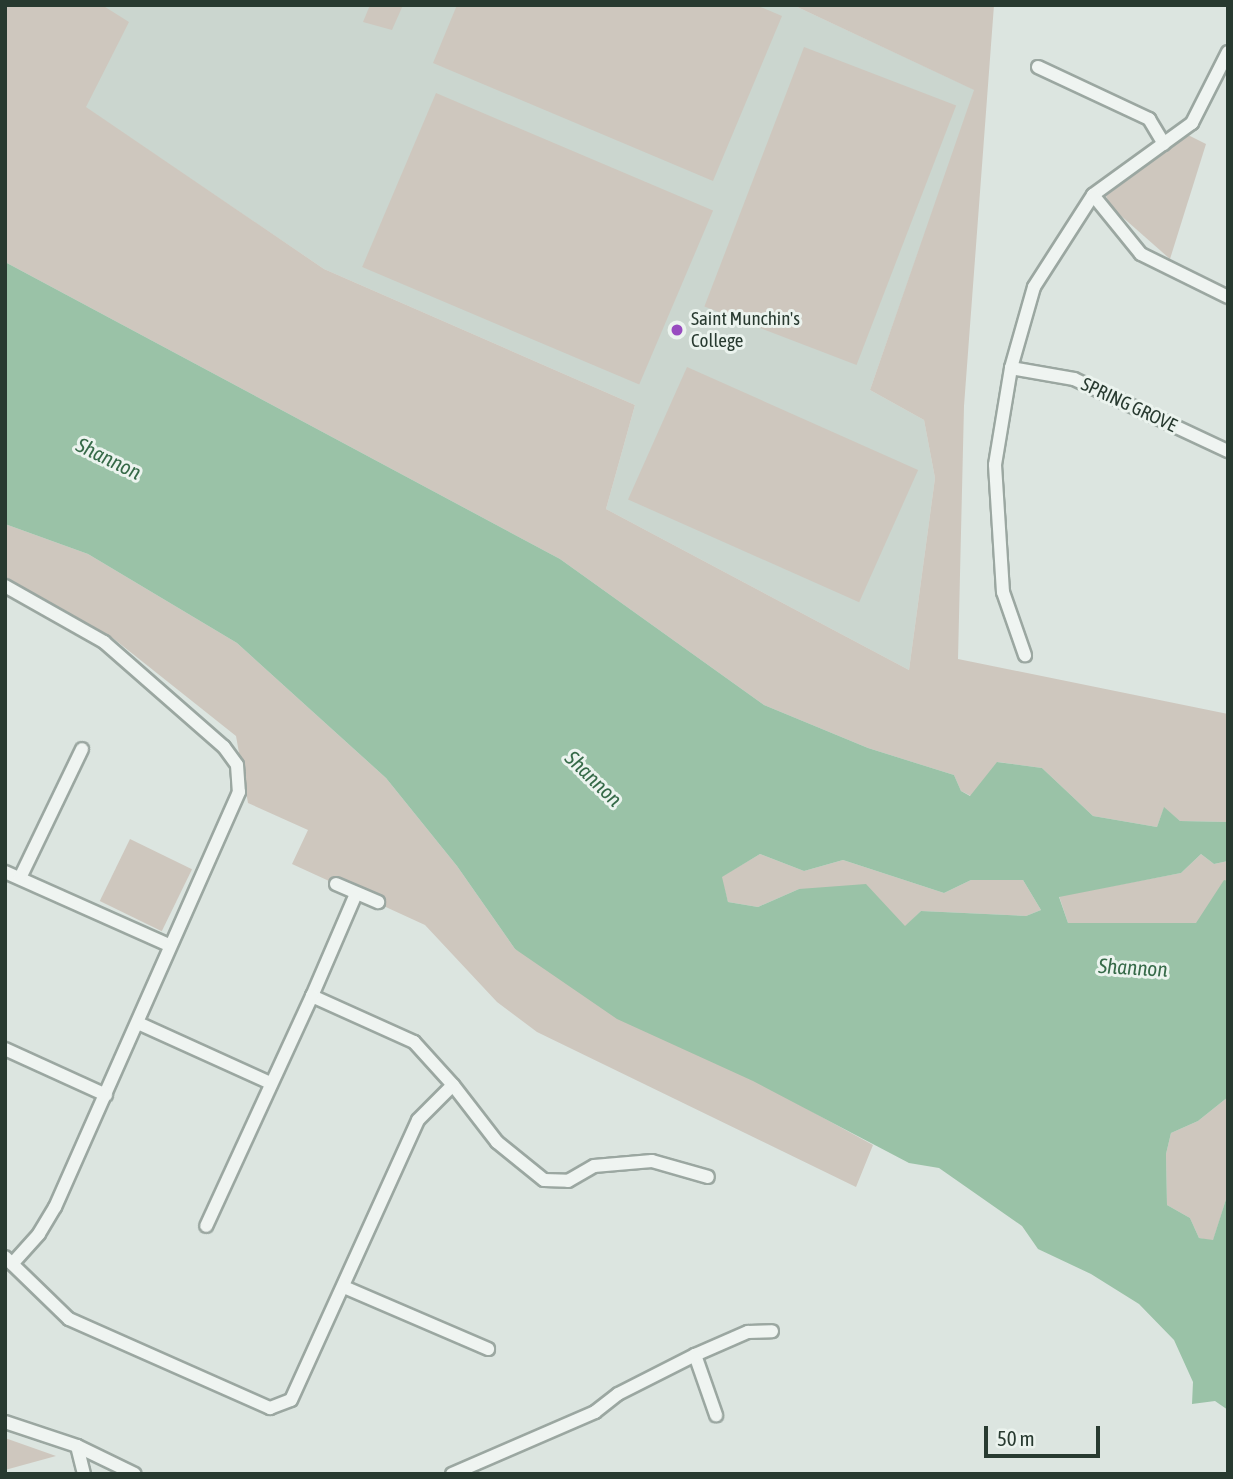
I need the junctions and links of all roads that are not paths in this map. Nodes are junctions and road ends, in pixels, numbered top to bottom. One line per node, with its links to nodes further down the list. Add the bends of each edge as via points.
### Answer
1 (1228, 52): 3 (street, via 1192,123)
2 (1038, 67): 3 (street, via 1149,120)
3 (1164, 144): 4 (street)
4 (1093, 195): 5 (street, via 1141,254); 6 (street, via 1034,287)
5 (1228, 297)
6 (1011, 368): 7 (street, SPRING GROVE, via 1074,379); 9 (street, via 995,465 1003,593)
7 (1228, 451)
8 (5, 586): 16 (street, via 104,642 224,747 237,765 239,792)
9 (1025, 656)
10 (82, 749): 12 (street)
11 (5, 872): 12 (street)
12 (20, 878): 16 (street)
13 (336, 884): 14 (street)
14 (356, 894): 15 (street); 17 (street)
15 (378, 902)
16 (169, 945): 18 (street)
17 (312, 996): 20 (street); 21 (street, via 414,1042)
18 (138, 1023): 20 (street); 22 (street)
19 (5, 1049): 22 (street)
20 (270, 1083): 24 (street)
21 (453, 1085): 23 (street, via 497,1142 544,1180 568,1181 594,1166 652,1161); 26 (street, via 418,1120)
22 (107, 1095): 25 (street, via 39,1234)
23 (708, 1177)
24 (206, 1226)
25 (8, 1261): 26 (street, via 69,1319 270,1409 291,1400)
26 (344, 1287): 28 (street)
27 (772, 1331): 29 (street, via 748,1332)
28 (488, 1349)
29 (695, 1355): 30 (street); 35 (street, via 618,1394 595,1412)
30 (716, 1415)
31 (5, 1423): 32 (street)
32 (77, 1446): 33 (street); 34 (street)
33 (84, 1474)
34 (135, 1474)
35 (452, 1474)

